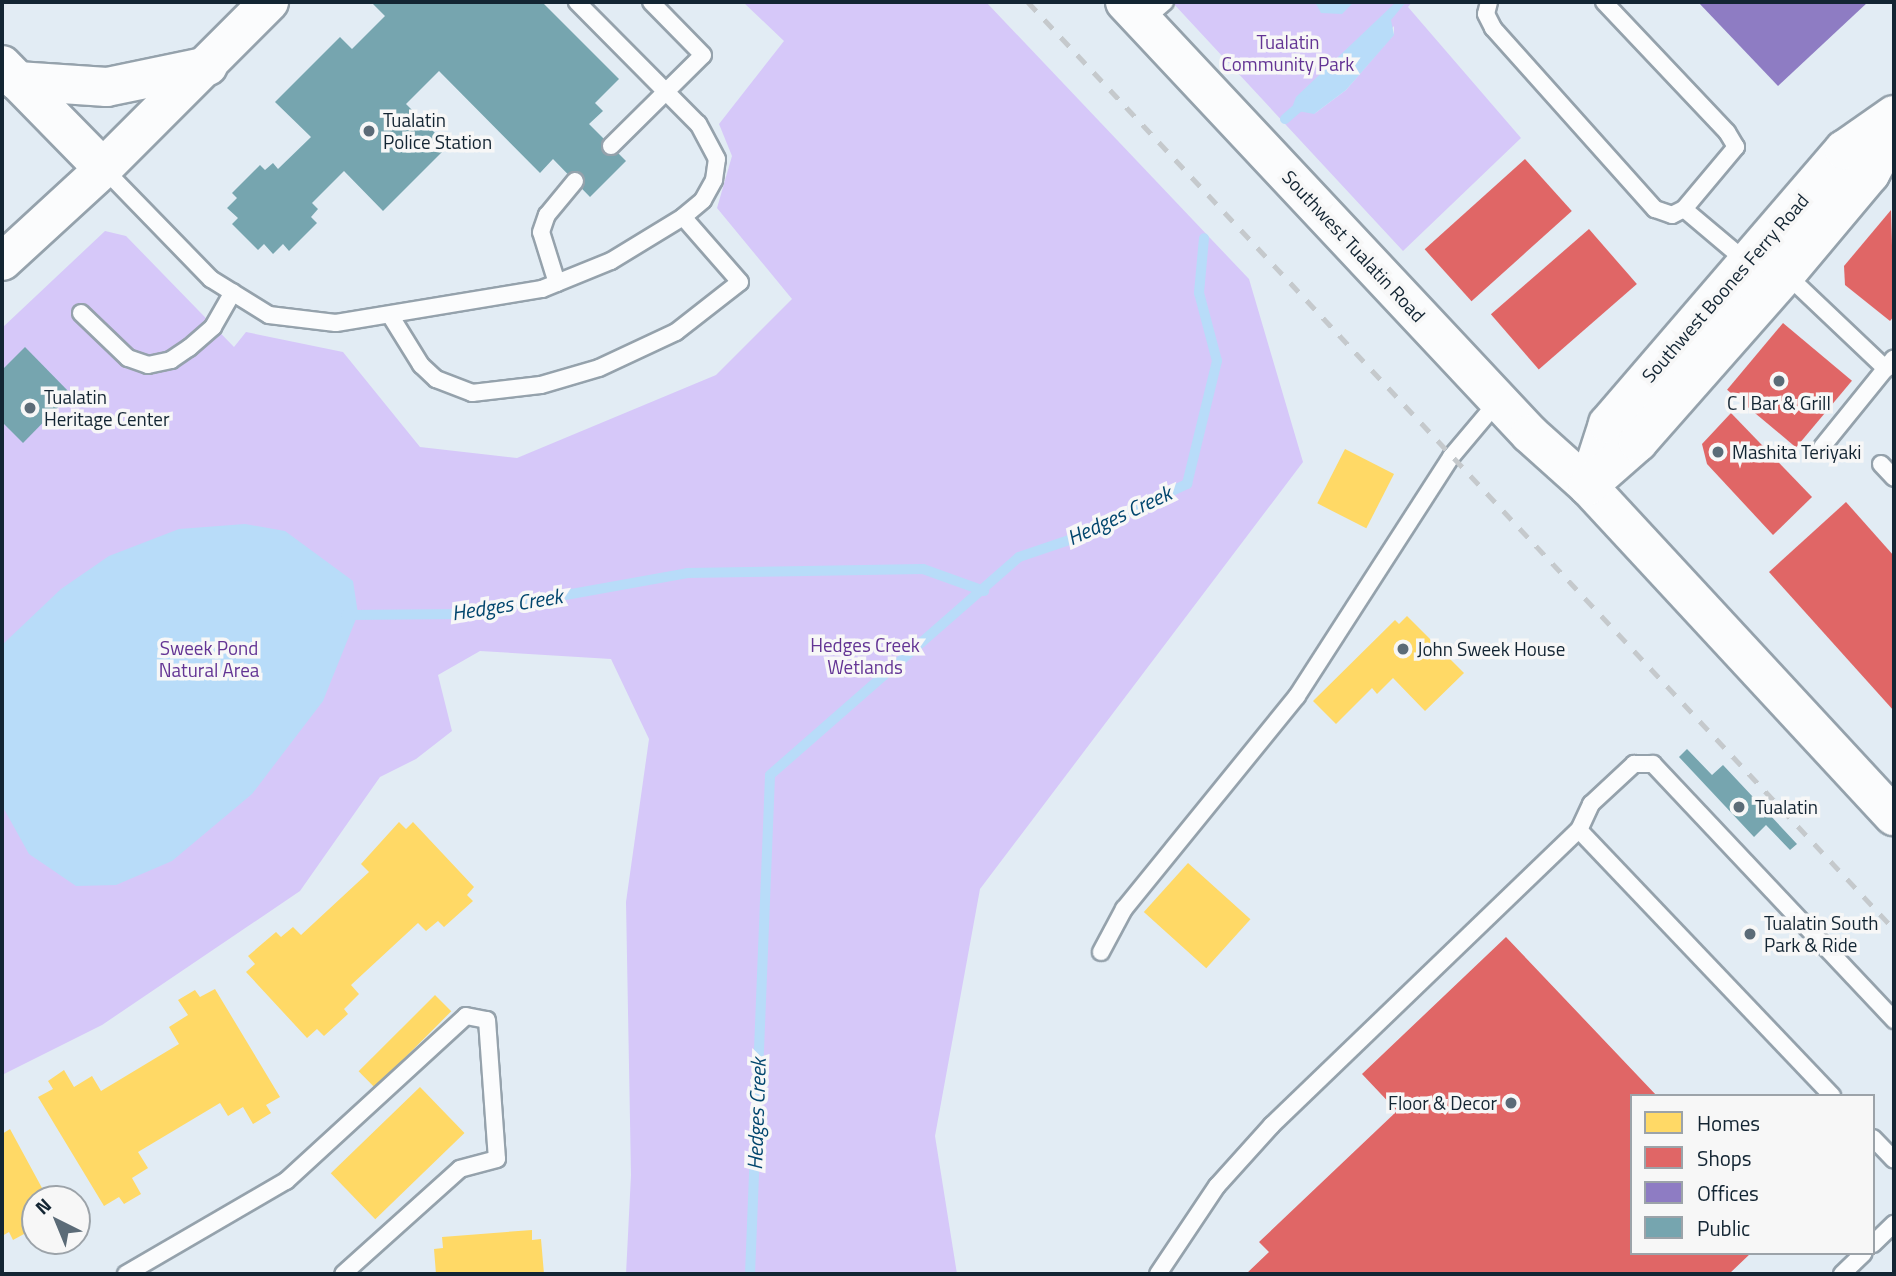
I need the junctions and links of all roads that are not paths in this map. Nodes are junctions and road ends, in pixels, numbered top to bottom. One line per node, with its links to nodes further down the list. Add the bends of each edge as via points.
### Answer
1 (269, 2): 7 (main road)
2 (577, 2): 9 (lane)
3 (651, 2): 9 (lane, via 703,55)
4 (1489, 2): 15 (lane, via 1486,14 1493,28 1655,209 1672,215)
5 (1611, 4): 15 (lane, via 1733,138 1733,157)
6 (1144, 8): 25 (main road, Southwest Tualatin Road)
7 (208, 66): 8 (main road, via 107,88); 13 (main road)
8 (10, 73): 13 (main road)
9 (666, 92): 12 (lane); 16 (lane, via 698,124 717,159 703,200)
10 (1894, 115): 18 (main road, Southwest Boones Ferry Road, via 1844,150)
11 (1894, 128): 19 (main road, Southwest Boones Ferry Road, via 1870,174)
12 (611, 146)
13 (103, 167): 17 (street); 21 (lane, via 211,279)
14 (575, 181): 20 (lane, via 547,215 541,232)
15 (1684, 209): 18 (lane)
16 (682, 217): 20 (lane, via 611,261); 23 (lane, via 740,282 676,332 599,368 541,385 472,393 436,379)
17 (2, 261)
18 (1747, 262): 29 (main road, Southwest Boones Ferry Road, via 1608,424)
19 (1786, 274): 24 (lane); 29 (main road, Southwest Boones Ferry Road, via 1638,442)
20 (557, 283): 23 (lane)
21 (233, 292): 22 (lane, via 213,327 189,348 171,360 148,365 128,358); 23 (lane, via 269,315 290,321 336,323)
22 (81, 313)
23 (390, 315)
24 (1890, 363): 26 (lane)
25 (1499, 400): 29 (main road, Southwest Tualatin Road); 32 (lane, via 1451,457 1297,696 1124,909)
26 (1822, 447)
27 (1881, 464): 28 (lane)
28 (1894, 478)
29 (1588, 486): 30 (main road)
30 (1894, 816)
31 (1579, 830): 33 (lane, via 1591,804 1634,764 1653,764); 34 (lane); 42 (lane, via 1272,1125 1217,1186)
32 (1101, 952)
33 (1894, 1020)
34 (1830, 1094)
35 (1875, 1140): 36 (lane)
36 (1894, 1160)
37 (1894, 1224): 38 (lane)
38 (1875, 1242)
39 (1862, 1255): 43 (lane)
40 (126, 1274): 41 (lane, via 286,1181 466,1016 487,1020 496,1159 460,1168)
41 (343, 1274)
42 (1158, 1274)
43 (1842, 1274)

